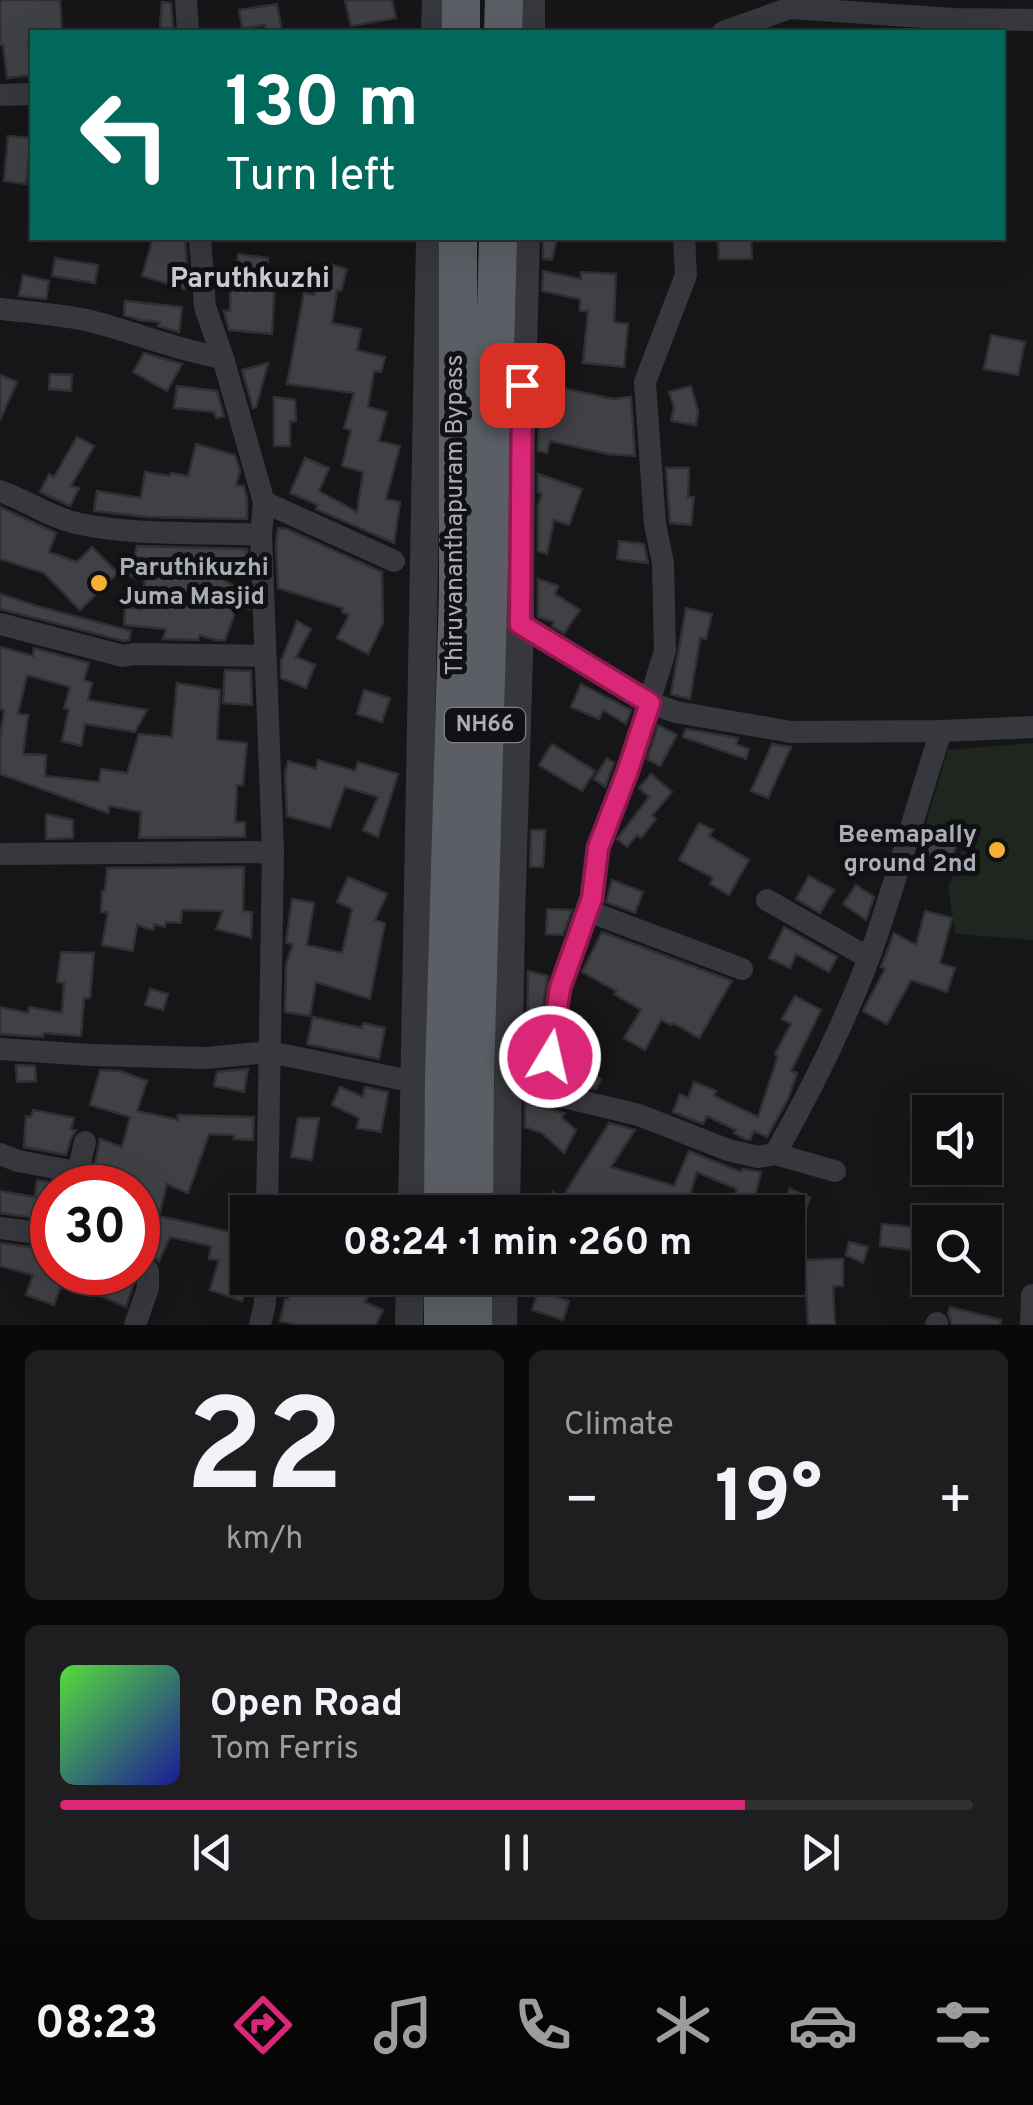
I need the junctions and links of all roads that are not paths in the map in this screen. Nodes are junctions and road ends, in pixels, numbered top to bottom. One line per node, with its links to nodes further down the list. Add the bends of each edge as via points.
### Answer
1 (186, 0): 7 (street)
2 (436, 0): 8 (street)
3 (461, 0): 9 (highway)
4 (504, 0): 10 (highway)
5 (532, 0): 11 (street)
6 (1033, 20): 12 (street, via 790,8)
7 (188, 30)
8 (436, 30)
9 (460, 30)
10 (503, 30)
11 (531, 30)
12 (730, 30)
13 (30, 94): 14 (street)
14 (0, 95)
15 (200, 240): 22 (street, via 205,307)
16 (430, 240): 41 (street, Thiruvananthapuram Bypass)
17 (458, 240): 52 (highway, Thiruvananthapuram Bypass / NH66, via 458,592)
18 (498, 240): 53 (highway, Thiruvananthapuram Bypass / NH66)
19 (526, 240): 28 (street)
20 (684, 240): 30 (street, via 686,274 645,382 665,651)
21 (0, 309): 22 (street, via 85,320)
22 (223, 358): 24 (street)
23 (0, 491): 25 (street, via 80,524)
24 (264, 502): 25 (street); 26 (street)
25 (262, 534): 29 (street)
26 (394, 561)
27 (0, 624): 29 (street, via 123,656)
28 (520, 624): 30 (street); 42 (street)
29 (265, 656): 33 (street)
30 (650, 703): 32 (street, via 791,732); 36 (street, via 598,848)
31 (1033, 727): 32 (street)
32 (941, 731): 37 (street)
33 (273, 852): 34 (street); 40 (street)
34 (0, 854)
35 (767, 900): 37 (street)
36 (588, 912): 38 (street); 43 (street, via 560,988)
37 (868, 958): 46 (street)
38 (742, 969)
39 (0, 1049): 40 (street, via 206,1058)
40 (270, 1052): 41 (street); 50 (street)
41 (415, 1082): 51 (street, Thiruvananthapuram Bypass)
42 (509, 1084): 43 (street); 54 (street)
43 (544, 1092): 46 (street, via 640,1116 728,1150 758,1158)
44 (85, 1142): 48 (street)
45 (0, 1154): 47 (street)
46 (775, 1154): 49 (street)
47 (30, 1165)
48 (79, 1165)
49 (835, 1171)
50 (267, 1195)
51 (412, 1195)
52 (443, 1195)
53 (474, 1195)
54 (506, 1195)
55 (0, 1228): 56 (street)
56 (30, 1231)
57 (146, 1295): 64 (street)
58 (265, 1295): 65 (street)
59 (410, 1295): 66 (street)
60 (443, 1295): 67 (highway)
61 (473, 1295): 68 (highway)
62 (504, 1295): 69 (street)
63 (1032, 1295): 70 (street)
64 (135, 1325)
65 (260, 1325)
66 (409, 1325)
67 (442, 1325)
68 (472, 1325)
69 (503, 1325)
70 (1031, 1325)

